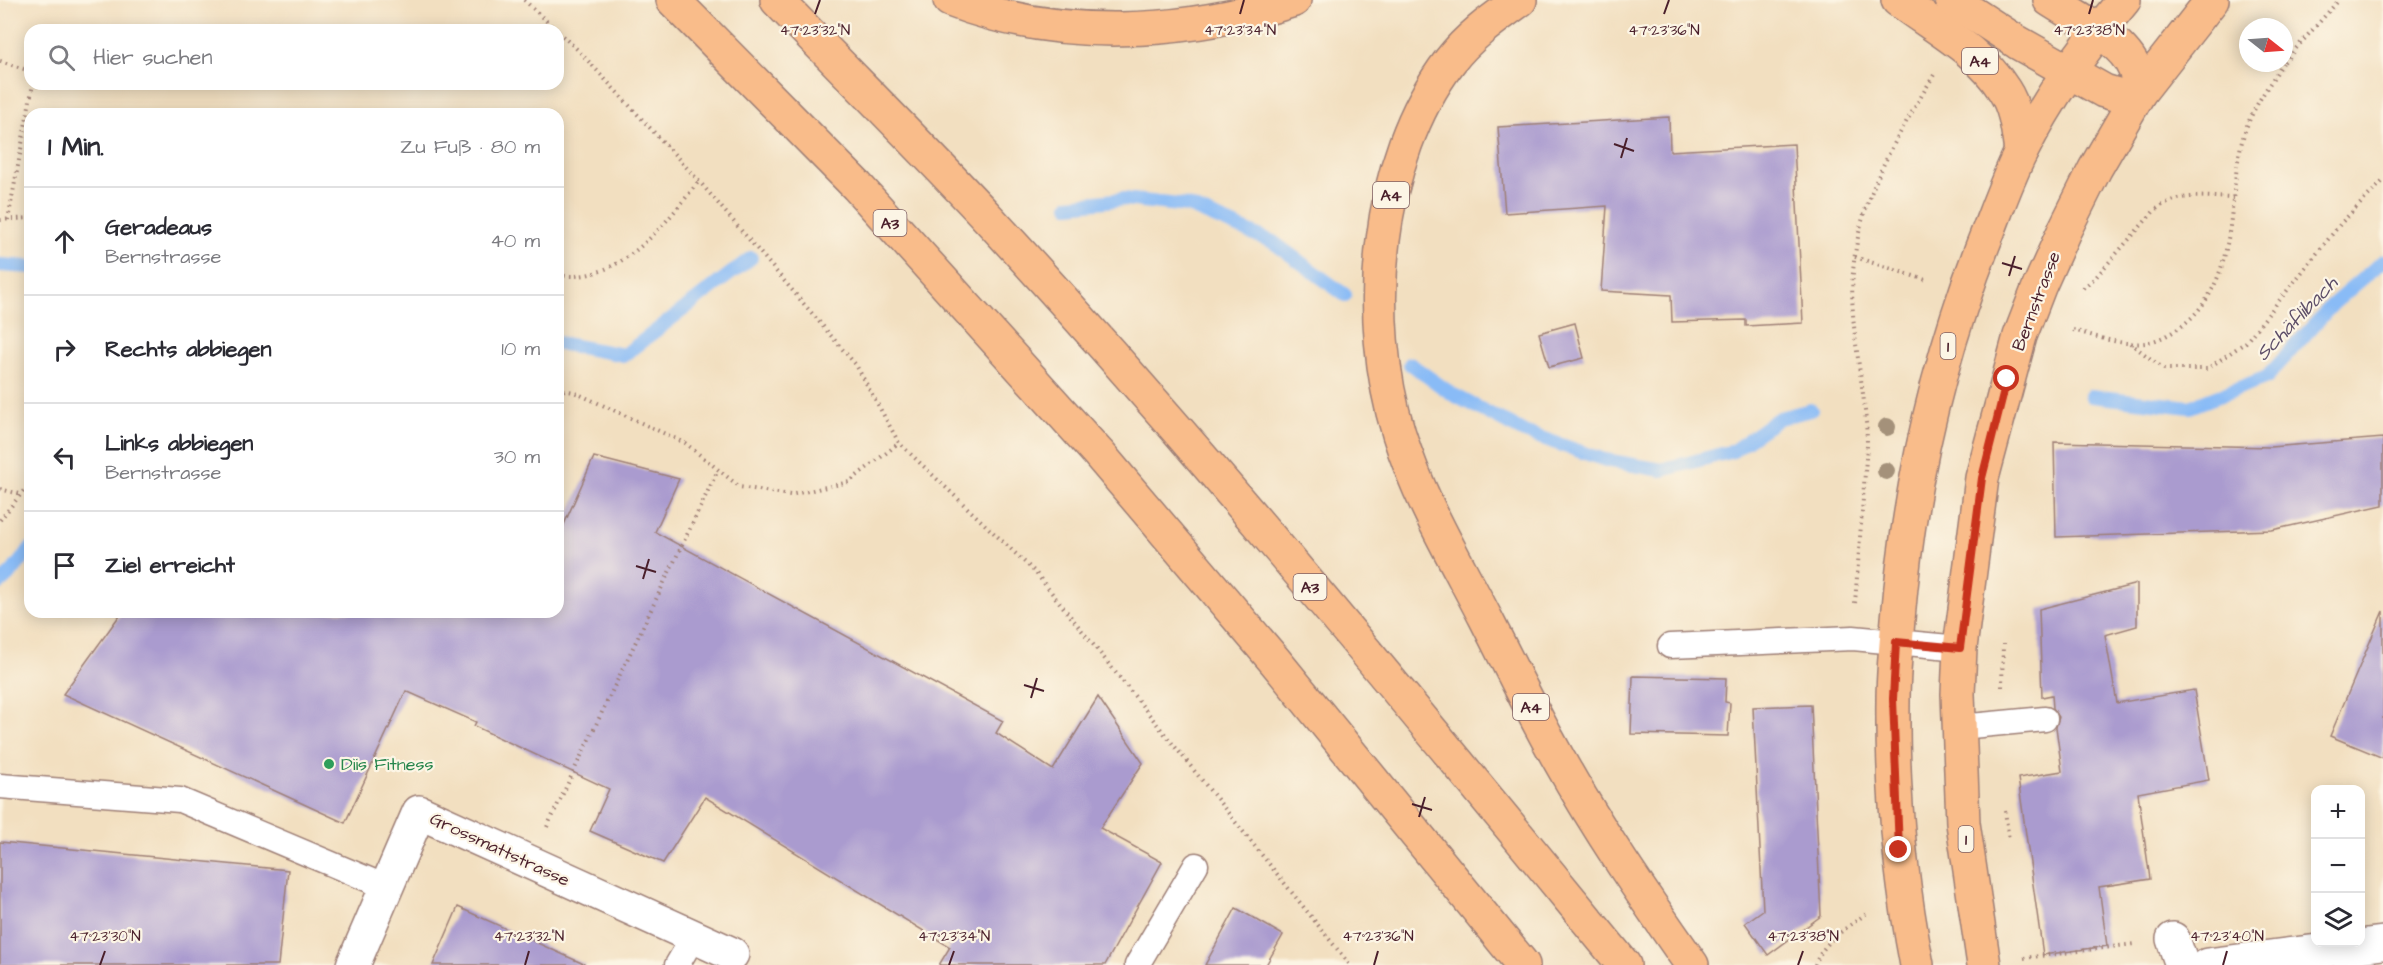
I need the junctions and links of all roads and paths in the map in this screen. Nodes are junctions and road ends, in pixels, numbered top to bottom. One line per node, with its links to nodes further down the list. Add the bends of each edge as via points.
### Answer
1 (524, 0): 13 (path)
2 (673, 0): 51 (main road, A3, via 857,186 1099,454)
3 (777, 0): 74 (main road, A3, via 987,217 1136,383 1403,695)
4 (950, 0): 5 (main road, via 1023,21 1088,28 1152,28 1212,21)
5 (1294, 0)
6 (1520, 0): 75 (main road, A4, via 1486,24 1450,61 1419,112 1401,158 1385,214 1380,277 1387,384 1399,433 1434,522 1558,759 1626,870)
7 (1898, 0): 26 (main road, A4, via 1985,66 2005,91 2016,119)
8 (1952, 0): 20 (main road, A4)
9 (2050, 0): 14 (main road)
10 (2124, 0): 14 (main road, 1)
11 (2212, 0): 23 (main road, Bernstrasse / 1)
12 (2339, 0): 16 (path)
13 (550, 24)
14 (2098, 31): 20 (main road, 1); 23 (main road, via 2122,50 2135,70)
15 (564, 37): 27 (path)
16 (2293, 53)
17 (0, 61): 19 (path)
18 (1940, 64): 33 (path, via 1875,179)
19 (24, 69)
20 (2068, 72): 23 (main road, A4, via 2104,91 2121,96); 26 (main road, 1)
21 (2278, 72): 29 (path, via 2245,132)
22 (32, 90): 24 (path)
23 (2139, 93): 50 (main road, Bernstrasse / 1, via 2095,169 2020,336 1982,478)
24 (29, 108)
25 (24, 133): 32 (path)
26 (2021, 152): 48 (main road, 1, via 1969,279 1945,356 1910,508)
27 (699, 181): 34 (path, via 652,237 617,264); 40 (path, via 856,364)
28 (2383, 181): 38 (path, via 2342,222 2246,342 2208,369 2164,369)
29 (2233, 198): 36 (path, via 2190,196 2166,201); 38 (path, via 2225,255 2206,302 2170,334 2144,343)
30 (24, 219): 32 (path)
31 (0, 220): 32 (path)
32 (8, 220)
33 (1855, 257): 35 (path); 42 (path, via 1853,315 1867,422)
34 (564, 276)
35 (1930, 282)
36 (2079, 292)
37 (2073, 330): 38 (path)
38 (2129, 343)
39 (564, 390): 41 (path, via 685,443)
40 (899, 443): 41 (path, via 849,482 790,495 740,487); 71 (path, via 1035,572)
41 (718, 470): 58 (path)
42 (1864, 475)
43 (0, 489): 45 (path)
44 (24, 490): 45 (path)
45 (20, 494): 46 (path)
46 (0, 520)
47 (2003, 636): 53 (path)
48 (1896, 642): 49 (lane, via 1852,638); 50 (lane); 77 (main road, 1, via 1896,810 1907,916)
49 (1670, 646)
50 (1960, 648): 54 (main road, Bernstrasse / 1)
51 (1275, 661): 72 (main road); 73 (main road, A3)
52 (2045, 718): 53 (lane)
53 (2002, 724): 54 (lane)
54 (1960, 727): 78 (main road, Bernstrasse / 1, via 1963,823)
55 (0, 786): 60 (lane, via 180,800)
56 (2004, 803): 57 (path)
57 (2010, 847)
58 (530, 863): 60 (street, Grossmattstrasse, via 419,813); 62 (street, Grossmattstrasse)
59 (1196, 865): 70 (lane)
60 (386, 887): 68 (street, Grossmattstrasse)
61 (1867, 913): 76 (path, via 1829,942)
62 (694, 936): 66 (street, Grossmattstrasse); 69 (lane)
63 (2383, 943): 80 (street)
64 (2023, 947): 67 (path)
65 (2178, 952): 67 (path)
66 (732, 954)
67 (2024, 958): 79 (path)
68 (353, 965)
69 (677, 965)
70 (1137, 965)
71 (1350, 965)
72 (1493, 965)
73 (1523, 965)
74 (1623, 965)
75 (1692, 965)
76 (1815, 965)
77 (1917, 965)
78 (1984, 965)
79 (2027, 965)
80 (2207, 965)

